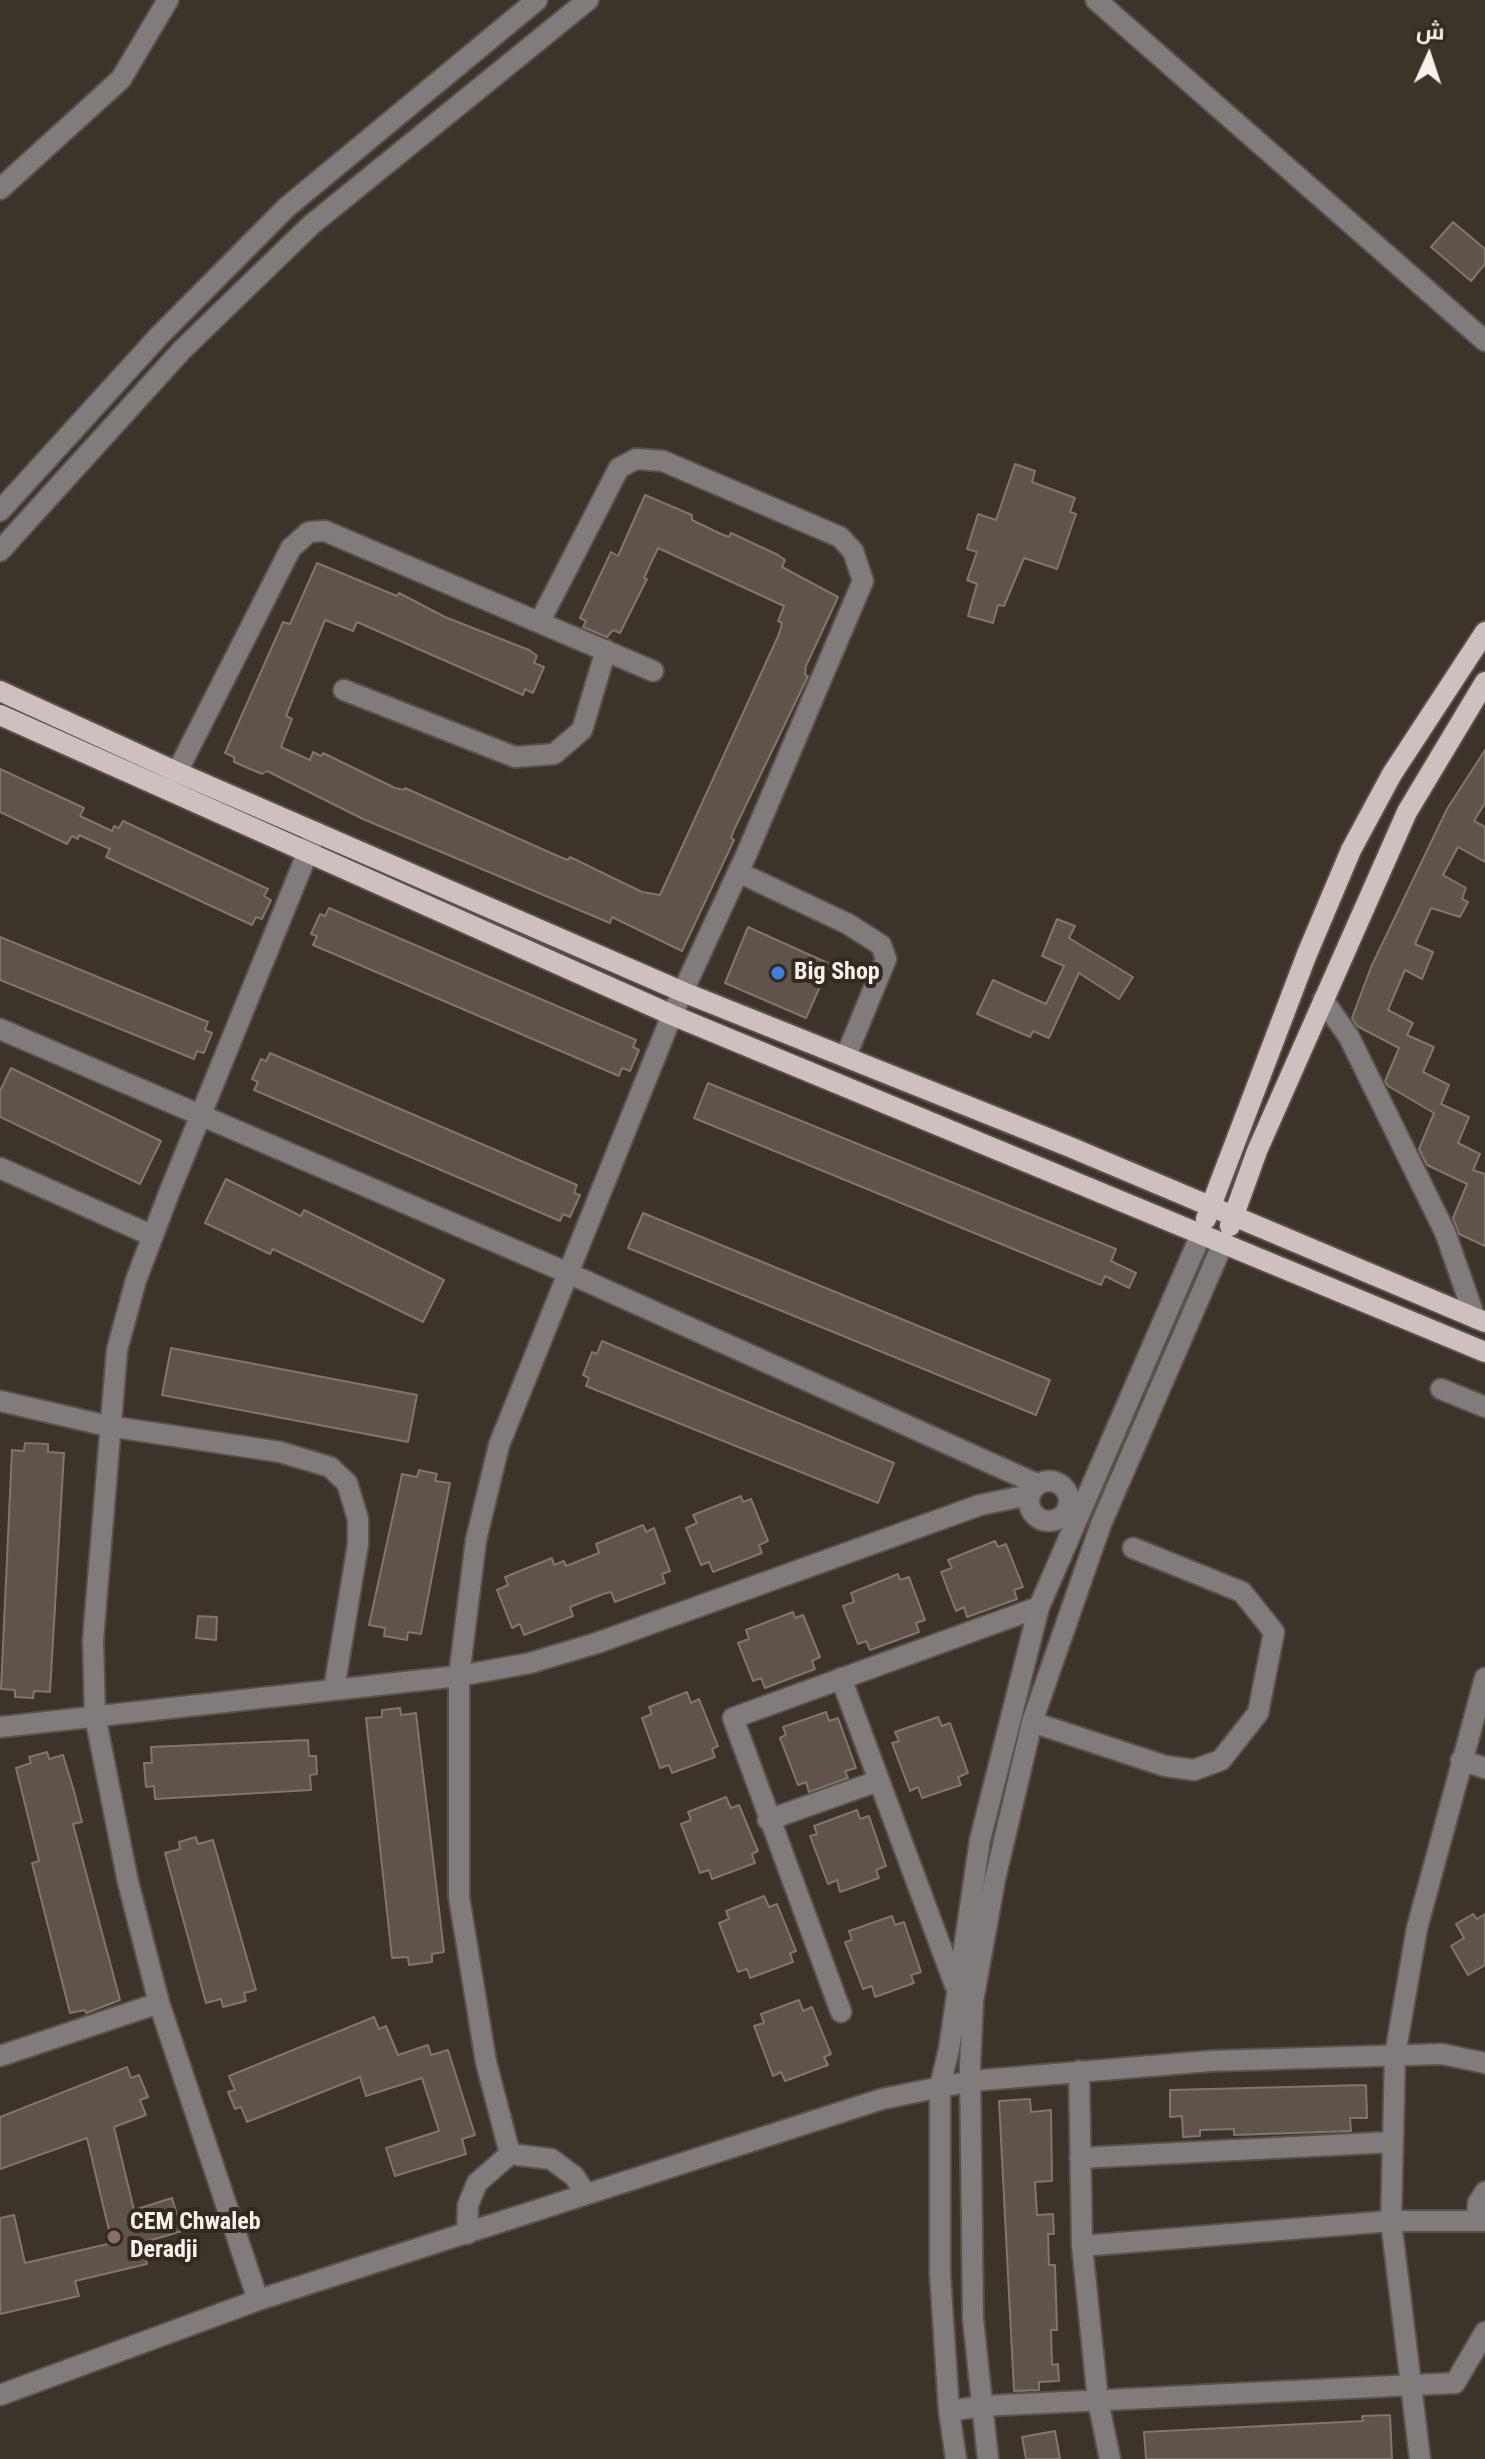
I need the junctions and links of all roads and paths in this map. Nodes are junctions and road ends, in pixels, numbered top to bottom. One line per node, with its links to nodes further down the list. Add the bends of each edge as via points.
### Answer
1 (168, 0): 5 (street, via 121,79)
2 (537, 0): 7 (street, via 287,207 158,337)
3 (588, 0): 8 (street, via 311,225 182,350)
4 (1096, 0): 6 (street)
5 (0, 189)
6 (1485, 341)
7 (0, 511)
8 (0, 551)
9 (540, 621): 11 (street); 17 (street, via 325,531 309,532 291,548); 20 (street, via 619,468 636,459 663,461 840,537 853,551 863,581)
10 (1485, 632): 28 (main road, via 1400,761 1351,850)
11 (606, 650): 12 (street); 14 (street, via 582,730 554,754 515,757)
12 (653, 671)
13 (1485, 682): 22 (main road, via 1407,812)
14 (344, 690)
15 (0, 691): 17 (main road)
16 (0, 715): 19 (main road)
17 (177, 772): 18 (main road)
18 (316, 832): 19 (street); 21 (main road)
19 (307, 855): 23 (main road); 26 (street)
20 (738, 872): 21 (street); 25 (street, via 881,945 886,959)
21 (683, 992): 23 (street); 25 (main road)
22 (1323, 1000): 29 (main road); 34 (street, via 1349,1037 1445,1232)
23 (672, 1015): 30 (main road); 33 (street)
24 (0, 1029): 26 (street)
25 (846, 1056): 28 (main road)
26 (201, 1118): 31 (street); 33 (street)
27 (0, 1168): 31 (street)
28 (1211, 1206): 29 (main road); 30 (main road)
29 (1234, 1216): 32 (main road); 34 (main road)
30 (1202, 1232): 32 (main road); 41 (street)
31 (153, 1236): 39 (street, via 117,1350)
32 (1224, 1241): 35 (main road); 42 (street)
33 (568, 1273): 40 (street); 45 (street, via 499,1445 476,1540)
34 (1480, 1320)
35 (1485, 1352)
36 (1441, 1389): 38 (street)
37 (0, 1401): 39 (street)
38 (1485, 1407)
39 (108, 1426): 48 (street, via 280,1452 330,1467 347,1483 356,1502 358,1544); 49 (street, via 93,1640)
40 (1033, 1490): 41 (street, via 1049,1480 1062,1485); 41 (street, via 1030,1509 1039,1519); 45 (street, via 951,1514 597,1643)
41 (1074, 1511): 42 (street); 44 (street)
42 (1101, 1524): 50 (street)
43 (1133, 1548): 50 (street, via 1242,1592 1274,1632 1258,1713 1221,1760 1194,1770 1179,1770)
44 (1039, 1607): 46 (street); 56 (street, via 980,1840)
45 (459, 1676): 48 (street); 66 (street, via 459,1897 486,2062)
46 (841, 1678): 54 (street); 55 (street, via 733,1718)
47 (1485, 1678): 52 (street)
48 (334, 1689): 49 (street)
49 (95, 1716): 51 (street); 57 (street)
50 (1032, 1722): 63 (street, via 973,2001)
51 (0, 1727)
52 (1461, 1760): 53 (street); 59 (street, via 1417,1928)
53 (1485, 1768)
54 (878, 1781): 55 (street); 56 (street)
55 (768, 1820): 58 (street)
56 (956, 1987): 64 (street)
57 (159, 2003): 60 (street); 74 (street)
58 (841, 2012)
59 (1395, 2055): 61 (street, via 1442,2054); 62 (street); 65 (street)
60 (0, 2056)
61 (1485, 2063)
62 (1079, 2071): 63 (street); 67 (street)
63 (971, 2081): 64 (street); 79 (street, via 973,2319)
64 (940, 2086): 69 (street, via 834,2111); 80 (street, via 940,2274)
65 (1393, 2142): 67 (street); 70 (street)
66 (510, 2154): 69 (street, via 551,2159 574,2176); 72 (street, via 477,2183 468,2205)
67 (1080, 2158): 73 (street)
68 (1485, 2192): 71 (street, via 1478,2203)
69 (586, 2194): 72 (street)
70 (1391, 2221): 71 (street); 73 (street); 76 (street)
71 (1481, 2221)
72 (467, 2234): 74 (street)
73 (1082, 2246): 78 (street)
74 (258, 2300): 77 (street)
75 (1485, 2332): 76 (street, via 1455,2383)
76 (1410, 2386): 78 (street); 84 (street)
77 (0, 2395)
78 (1098, 2401): 79 (street); 83 (street)
79 (982, 2406): 80 (street); 82 (street)
80 (949, 2411): 81 (street)
81 (956, 2459)
82 (988, 2459)
83 (1110, 2459)
84 (1420, 2459)

